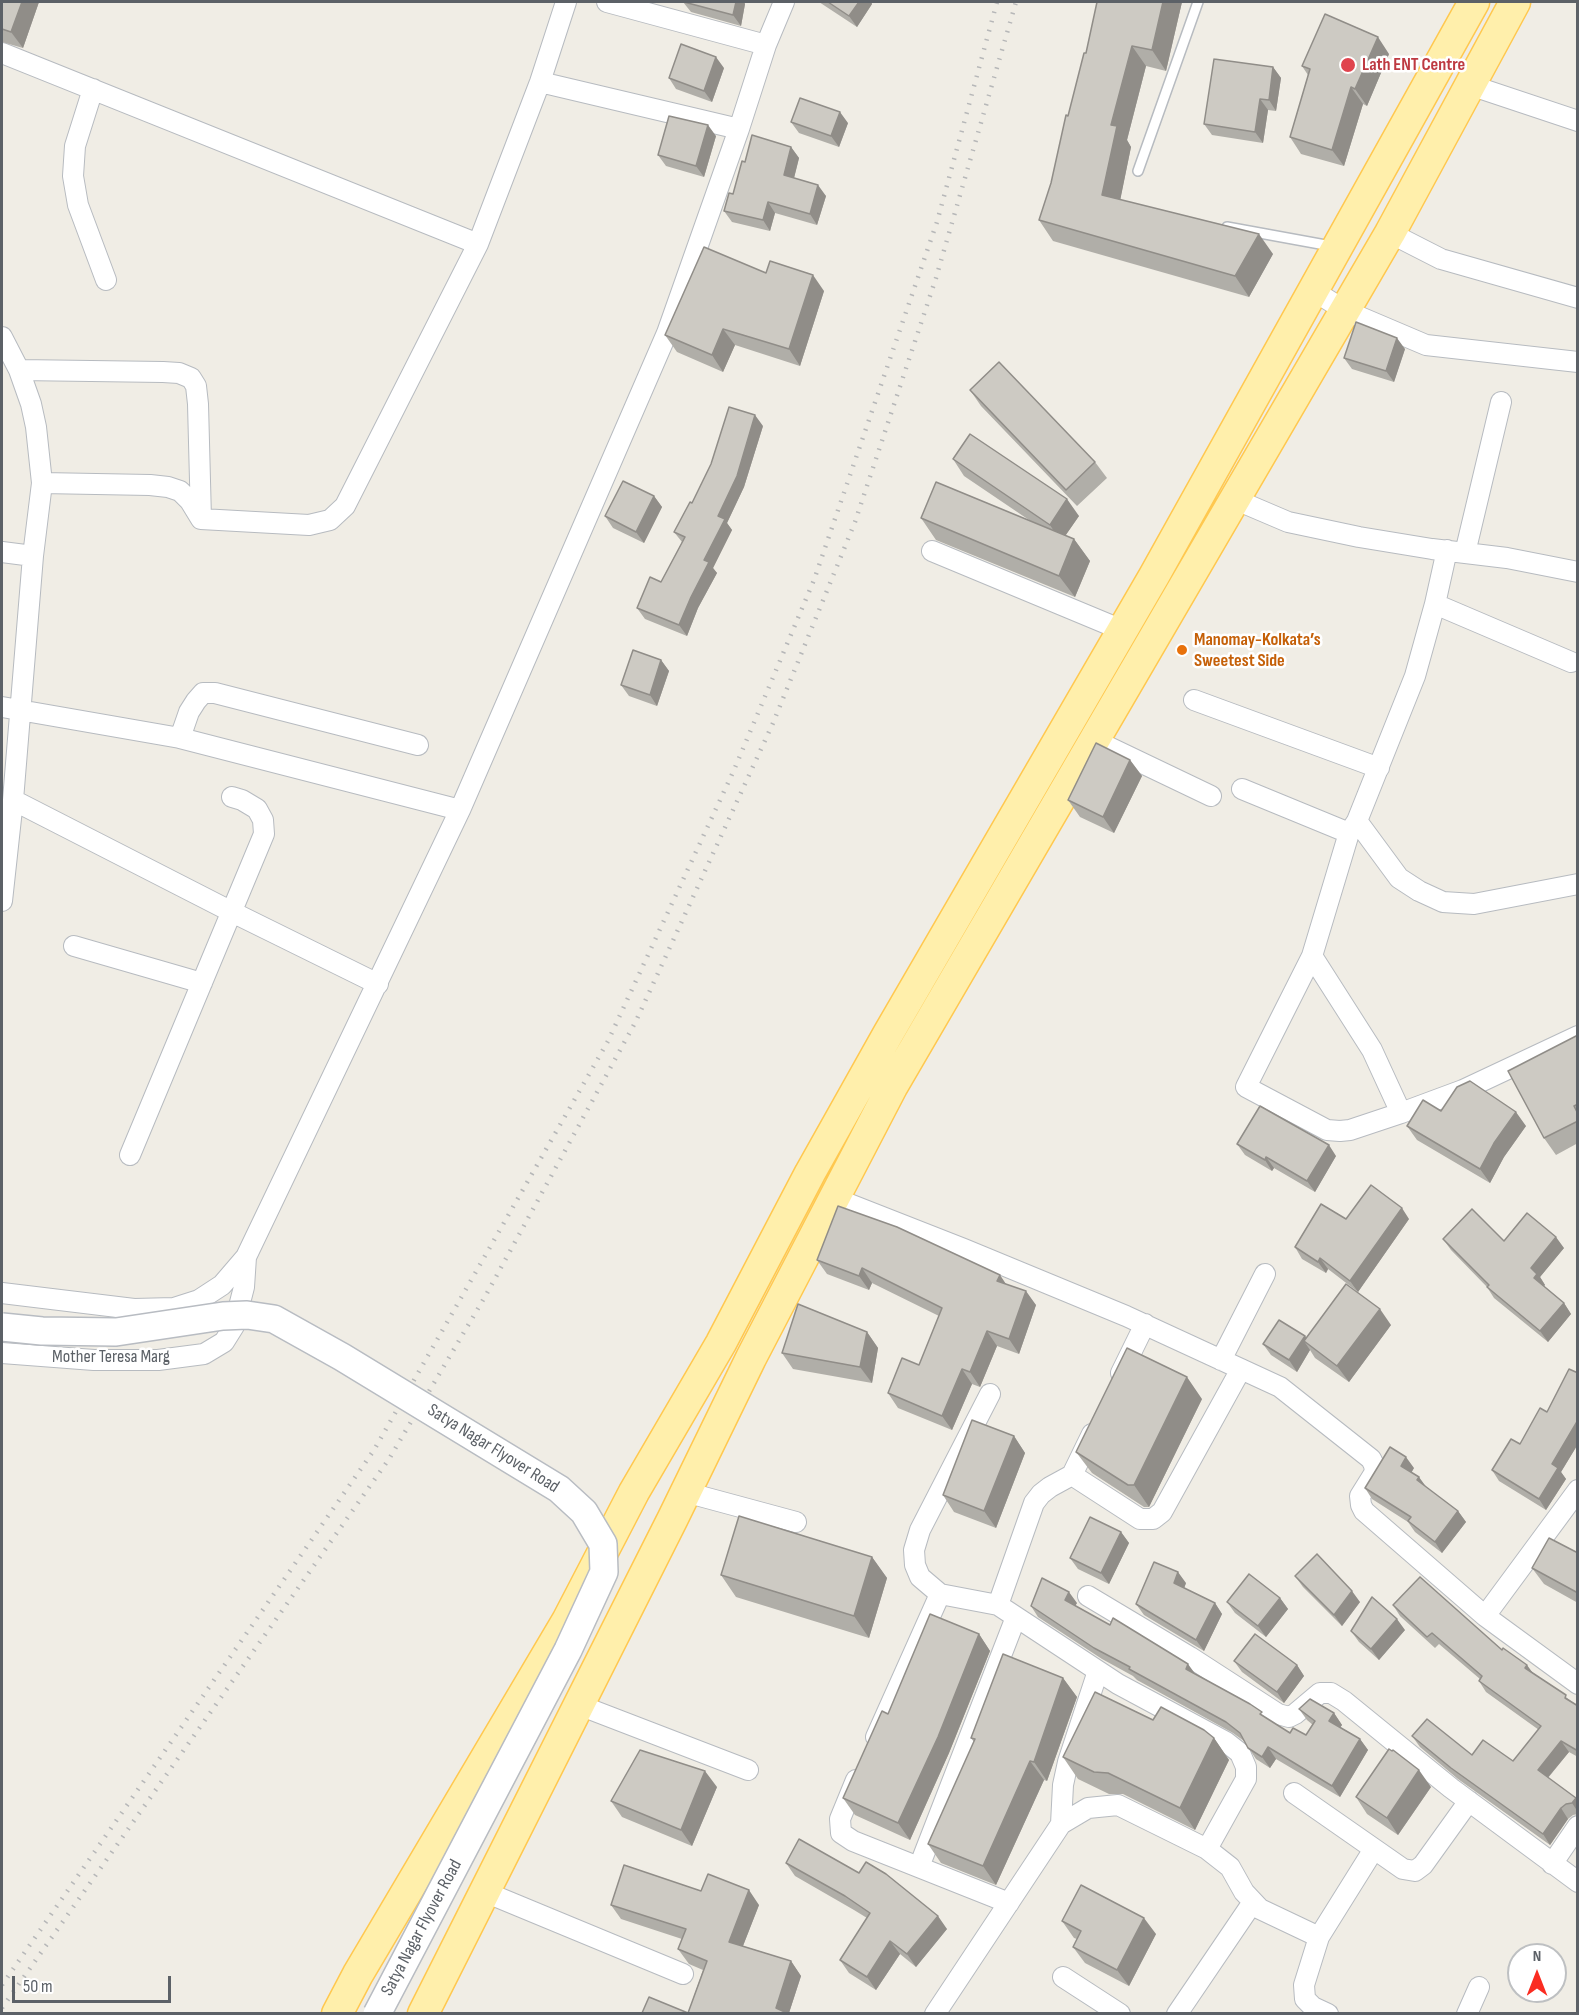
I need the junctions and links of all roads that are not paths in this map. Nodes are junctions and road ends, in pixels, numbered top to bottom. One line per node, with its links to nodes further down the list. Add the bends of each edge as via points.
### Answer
1 (566, 2): 9 (street)
2 (607, 2): 7 (street)
3 (783, 2): 7 (street)
4 (1198, 2): 14 (lane)
5 (1474, 2): 18 (main road)
6 (1515, 2): 10 (main road)
7 (766, 45): 13 (street)
8 (2, 53): 11 (street)
9 (540, 82): 13 (street); 17 (street)
10 (1470, 86): 12 (street); 16 (main road)
11 (93, 89): 17 (street); 19 (street, via 75,146 74,176 78,205)
12 (1578, 121)
13 (739, 129): 48 (street, via 667,333)
14 (1138, 171)
15 (1218, 225): 18 (lane)
16 (1390, 233): 21 (street, via 1441,259); 22 (main road)
17 (478, 244): 29 (street, via 345,506 330,520 309,525)
18 (1337, 247): 20 (main road)
19 (106, 280)
20 (1312, 290): 22 (street); 36 (main road)
21 (1578, 298)
22 (1346, 311): 24 (street, via 1426,345); 28 (main road)
23 (2, 337): 25 (street)
24 (1578, 362)
25 (19, 370): 27 (street, via 36,427); 29 (street, via 163,372 191,378 198,404)
26 (1501, 402): 31 (street)
27 (42, 483): 29 (street, via 168,487 180,491); 33 (street)
28 (1234, 499): 31 (street, via 1288,522); 41 (main road)
29 (201, 519)
30 (932, 551): 36 (street)
31 (1456, 551): 34 (street); 35 (street)
32 (2, 552): 33 (street)
33 (33, 556): 39 (street)
34 (1578, 572)
35 (1435, 604): 37 (street); 43 (street, via 1415,676)
36 (1122, 630): 66 (main road, via 821,1153)
37 (1572, 662)
38 (1194, 700): 43 (street)
39 (11, 709): 40 (street); 47 (street)
40 (180, 738): 42 (street, via 196,701 203,693 215,693); 48 (street)
41 (1094, 740): 45 (street); 60 (main road, via 898,1077)
42 (418, 745)
43 (1378, 768): 49 (street)
44 (1242, 789): 49 (street)
45 (1211, 796)
46 (232, 797): 52 (street, via 257,809 264,834)
47 (13, 800): 51 (street); 52 (street)
48 (460, 810): 56 (street)
49 (1353, 827): 50 (street, via 1400,878 1443,902 1474,904); 54 (street)
50 (1578, 884)
51 (2, 901)
52 (232, 912): 55 (street); 56 (street)
53 (74, 946): 55 (street)
54 (1312, 956): 58 (street, via 1372,1050); 58 (street, via 1246,1087 1327,1130 1350,1130)
55 (202, 983): 59 (street)
56 (378, 984): 61 (street)
57 (1578, 1036): 58 (street, via 1463,1090)
58 (1401, 1113)
59 (130, 1155)
60 (834, 1198): 64 (street); 68 (main road)
61 (246, 1257): 63 (street, via 222,1285 199,1300 174,1308 134,1309); 67 (street, Mother Teresa Marg, via 244,1287 234,1326 224,1342 204,1354 158,1360 94,1360)
62 (1265, 1274): 69 (street)
63 (2, 1293)
64 (1145, 1324): 69 (street); 72 (street)
65 (2, 1327): 106 (street, Satya Nagar Flyover Road, bridge, via 116,1332 223,1316 274,1319 559,1489 584,1512 603,1544 604,1572 568,1650)
66 (721, 1343): 68 (main road); 86 (main road)
67 (2, 1353)
68 (751, 1358): 76 (main road)
69 (1221, 1360): 70 (street)
70 (1241, 1369): 74 (street, via 1162,1512 1153,1519 1140,1519); 81 (street, via 1280,1387 1371,1460 1375,1472 1360,1496 1364,1511)
71 (990, 1394): 78 (street, via 920,1530 914,1550 920,1577)
72 (1111, 1394)
73 (1101, 1415): 74 (street)
74 (1072, 1475): 80 (street, via 1050,1487 1034,1503)
75 (1578, 1490): 81 (street)
76 (686, 1492): 77 (street); 85 (main road)
77 (796, 1522)
78 (939, 1594): 80 (street); 96 (street, via 840,1819 841,1833 853,1841)
79 (1088, 1596): 90 (street, via 1278,1714 1288,1717 1320,1693 1331,1693)
80 (998, 1605): 82 (street)
81 (1485, 1616): 84 (street)
82 (1016, 1617): 83 (street); 96 (street)
83 (1098, 1671): 91 (street, via 1068,1762); 94 (street, via 1240,1753 1246,1779)
84 (1578, 1684)
85 (579, 1705): 87 (street); 88 (main road)
86 (489, 1753): 88 (main road); 105 (main road)
87 (748, 1770)
88 (541, 1779): 98 (main road)
89 (1294, 1793): 93 (street)
90 (1468, 1801): 93 (street, via 1415,1871 1403,1869); 95 (street)
91 (1061, 1824): 94 (street, via 1088,1808 1118,1805); 100 (street)
92 (1578, 1826): 95 (street)
93 (1374, 1849): 101 (street)
94 (1207, 1850): 99 (street, via 1230,1867)
95 (1552, 1864): 97 (street)
96 (919, 1867): 100 (street)
97 (1578, 1882)
98 (484, 1892): 102 (street); 107 (main road)
99 (1253, 1902): 101 (street); 110 (street)
100 (1009, 1903): 108 (street)
101 (1319, 1937): 111 (street, via 1305,1985 1305,1999)
102 (684, 1974)
103 (1063, 1977): 109 (street)
104 (1479, 1987): 112 (street)
105 (337, 2013)
106 (377, 2013)
107 (423, 2013)
108 (935, 2013)
109 (1120, 2013)
110 (1177, 2013)
111 (1328, 2013)
112 (1467, 2013)

